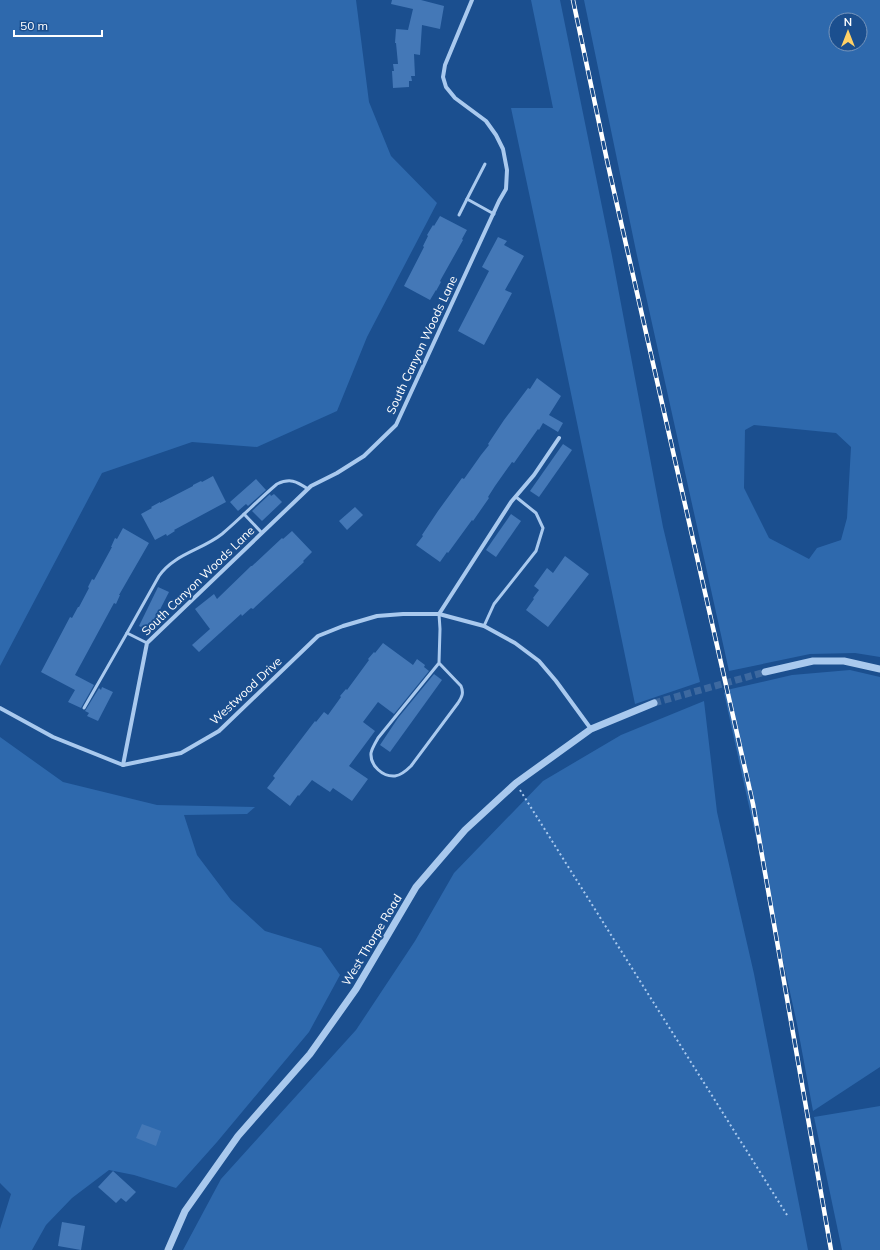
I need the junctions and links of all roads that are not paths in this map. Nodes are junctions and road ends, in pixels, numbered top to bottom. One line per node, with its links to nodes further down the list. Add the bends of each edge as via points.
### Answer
1 (472, 0): 4 (street, South Canyon Woods Lane, via 445,65 443,77 446,87 455,98 486,122 503,150 507,170 506,189)
2 (485, 164): 3 (lane)
3 (467, 199): 4 (lane); 5 (lane)
4 (494, 214): 7 (street, South Canyon Woods Lane, via 396,425 364,456)
5 (459, 215)
6 (559, 438): 8 (street)
7 (308, 489): 9 (lane, via 292,480 284,481 277,484); 10 (street, South Canyon Woods Lane)
8 (516, 497): 11 (street); 12 (lane, via 536,513 543,528 536,552 494,604)
9 (244, 514): 10 (lane); 13 (lane, via 213,540 176,560 164,570)
10 (262, 533): 14 (street, South Canyon Woods Lane)
11 (439, 614): 12 (street, Westwood Drive); 15 (lane); 22 (street, Westwood Drive, via 377,616 318,636 219,731 181,753)
12 (484, 626): 21 (street, Westwood Drive, via 515,643 539,661)
13 (127, 633): 14 (lane); 20 (lane)
14 (148, 643): 22 (street, South Canyon Woods Lane)
15 (439, 663): 15 (lane, via 378,738 371,752 373,764 388,776 404,773 411,766 463,695 461,686)
16 (880, 669): 17 (street, via 844,661 813,661)
17 (765, 672)
18 (654, 703): 21 (street, West Thorpe Road)
19 (0, 708): 22 (street, via 53,737)
20 (84, 708)
21 (591, 729): 23 (street, West Thorpe Road, via 516,782 465,830 416,887 356,989 307,1058 238,1136 185,1211)
22 (123, 765)
23 (168, 1250)

